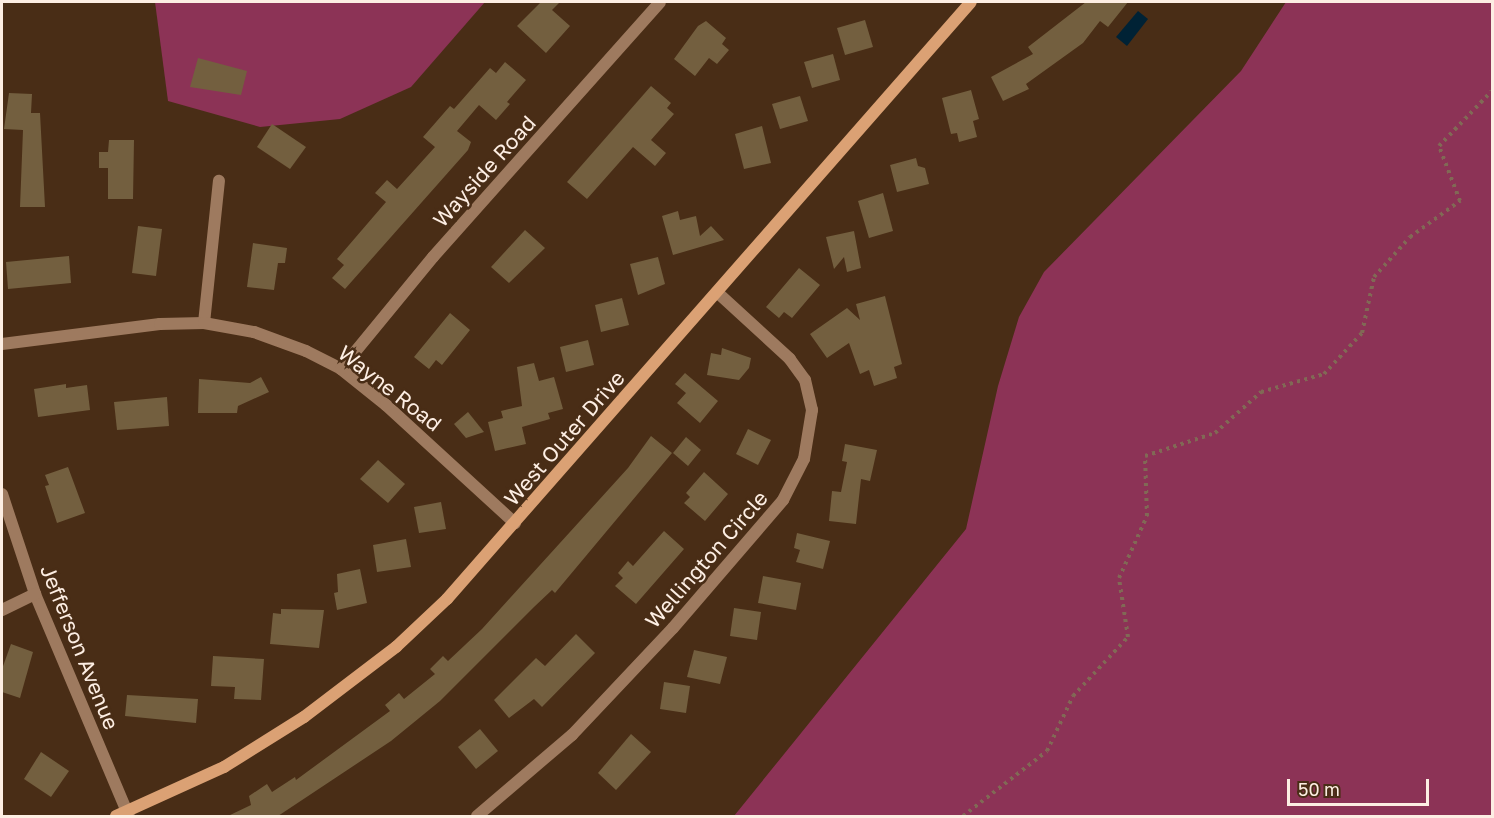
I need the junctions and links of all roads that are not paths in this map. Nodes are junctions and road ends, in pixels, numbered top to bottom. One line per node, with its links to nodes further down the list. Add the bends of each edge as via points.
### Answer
1 (660, 2): 7 (street, Wayside Road, via 433,257)
2 (971, 2): 4 (street, West Outer Drive)
3 (219, 181): 5 (street)
4 (717, 292): 9 (street, West Outer Drive); 13 (street, Wellington Circle, via 790,359 805,380 812,410 804,459 783,500 673,628 572,735)
5 (204, 323): 6 (street, Wayne Road, via 150,325); 7 (street, Wayne Road, via 254,332)
6 (2, 344)
7 (341, 369): 9 (street, Wayne Road)
8 (2, 494): 10 (street, Jefferson Avenue)
9 (515, 523): 12 (street, West Outer Drive, via 447,599 396,647 339,692 224,767)
10 (35, 594): 11 (street); 12 (street, Jefferson Avenue)
11 (2, 610)
12 (124, 815)
13 (477, 816)

